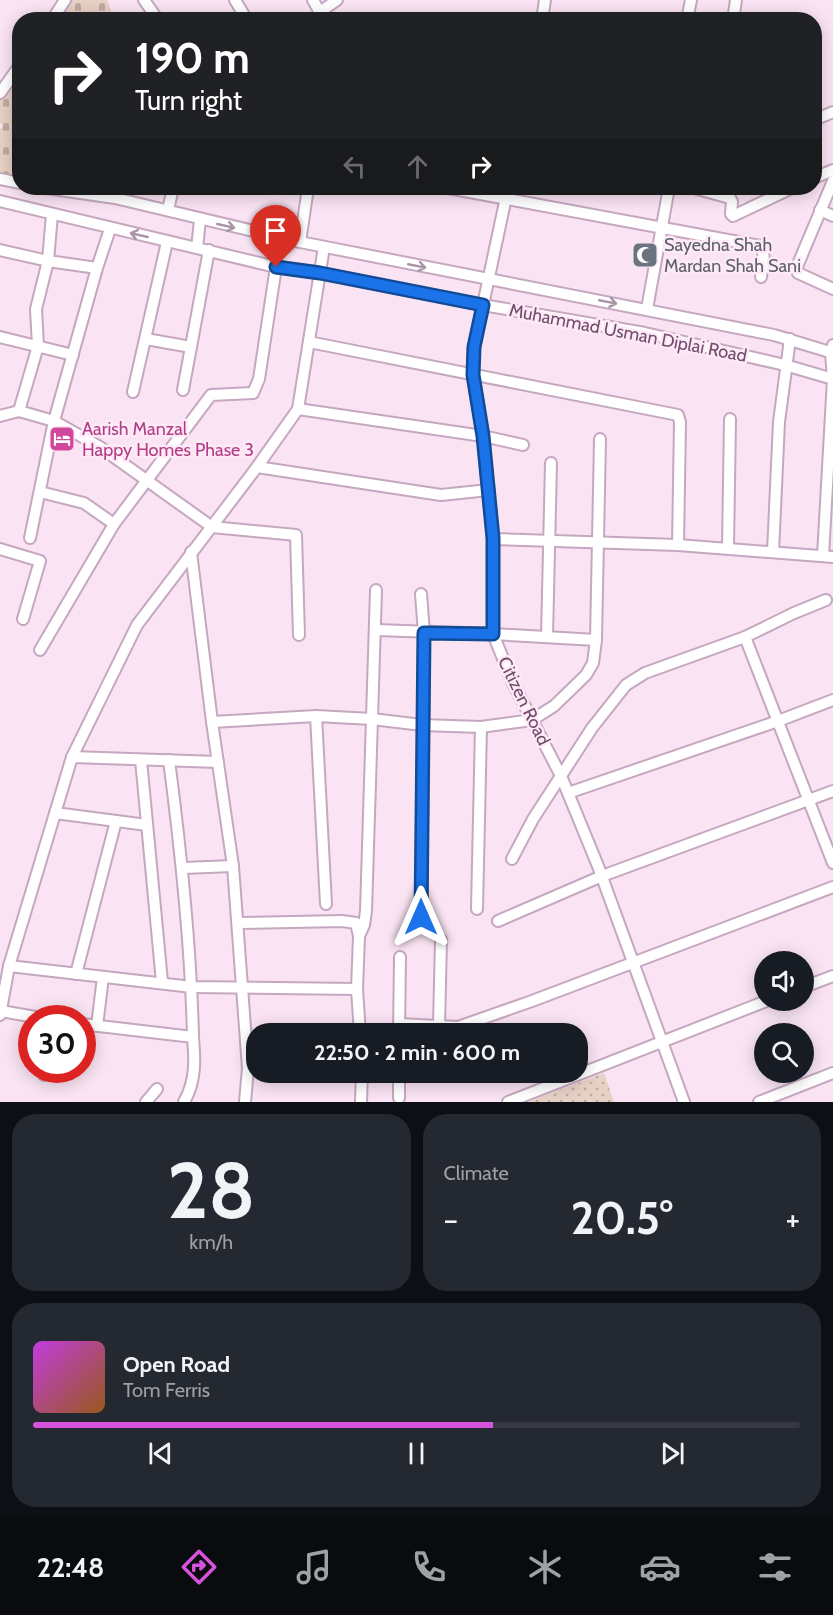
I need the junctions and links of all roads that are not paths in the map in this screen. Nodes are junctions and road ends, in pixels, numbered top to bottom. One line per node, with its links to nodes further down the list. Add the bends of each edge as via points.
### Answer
1 (337, 0): 2 (street)
2 (326, 12)
3 (12, 76): 4 (street)
4 (0, 93)
5 (833, 181): 18 (street)
6 (95, 195): 17 (street, Muhammad Usman Diplai Road)
7 (171, 195): 17 (street)
8 (307, 195): 25 (street)
9 (507, 195): 35 (street, Citizen Road)
10 (516, 195): 22 (street)
11 (668, 195): 22 (street)
12 (722, 195): 15 (street, via 732,200 733,216)
13 (766, 195): 15 (street)
14 (775, 195): 15 (street)
15 (765, 199)
16 (0, 201): 19 (street, Muhammad Usman Diplai Road)
17 (168, 210): 21 (street, Muhammad Usman Diplai Road)
18 (820, 210): 20 (street); 36 (street, via 795,269)
19 (52, 214): 23 (street, Muhammad Usman Diplai Road); 30 (street)
20 (833, 216)
21 (200, 220): 25 (street, Muhammad Usman Diplai Road, one-way to 25); 27 (street)
22 (662, 228): 34 (street, via 760,246 764,259); 38 (street)
23 (110, 229): 24 (street, Muhammad Usman Diplai Road, one-way to 23); 32 (street)
24 (167, 242): 27 (street, Muhammad Usman Diplai Road); 40 (street)
25 (300, 242): 26 (street, Muhammad Usman Diplai Road)
26 (324, 247): 33 (street); 35 (street, Muhammad Usman Diplai Road, one-way to 35)
27 (197, 248): 29 (street, Muhammad Usman Diplai Road)
28 (0, 250): 30 (street)
29 (209, 250): 31 (street, Muhammad Usman Diplai Road); 44 (street)
30 (48, 261): 32 (street); 43 (street, via 36,309)
31 (276, 267): 33 (street, Muhammad Usman Diplai Road); 62 (street, via 259,379 253,393 211,395)
32 (97, 268): 46 (street)
33 (320, 273): 37 (street, Muhammad Usman Diplai Road); 42 (street)
34 (760, 277)
35 (488, 279): 37 (street, Citizen Road); 38 (street, Muhammad Usman Diplai Road, one-way to 38)
36 (833, 289)
37 (483, 305): 47 (street, Muhammad Usman Diplai Road, via 645,333); 48 (street, Citizen Road)
38 (647, 309): 41 (street, Muhammad Usman Diplai Road)
39 (0, 337): 43 (street)
40 (146, 339): 44 (street); 51 (street)
41 (790, 339): 45 (street, Muhammad Usman Diplai Road); 47 (street)
42 (309, 342): 48 (street); 52 (street)
43 (38, 346): 46 (street); 53 (street)
44 (191, 347): 50 (street)
45 (832, 350): 49 (street)
46 (73, 355): 56 (street)
47 (785, 365): 49 (street, Muhammad Usman Diplai Road); 75 (street)
48 (473, 375): 57 (street, Citizen Road); 71 (street, via 678,415)
49 (833, 379): 76 (street)
50 (183, 390)
51 (133, 392)
52 (298, 409): 57 (street); 61 (street)
53 (19, 411): 54 (street); 56 (street)
54 (0, 416)
55 (730, 419): 72 (street)
56 (54, 421): 62 (street, via 100,447); 64 (street)
57 (483, 436): 59 (street); 63 (street, Citizen Road)
58 (600, 439): 70 (street)
59 (523, 445)
60 (551, 463): 69 (street)
61 (257, 467): 63 (street, via 441,495); 66 (street)
62 (147, 482): 65 (street); 66 (street)
63 (489, 490): 68 (street, Citizen Road)
64 (40, 492): 65 (street, via 84,503); 67 (street)
65 (114, 524): 88 (street)
66 (212, 527): 74 (street); 84 (street, via 297,535)
67 (30, 538)
68 (493, 538): 69 (street); 83 (street, Citizen Road)
69 (549, 540): 70 (street); 85 (street)
70 (598, 542): 71 (street); 87 (street)
71 (678, 545): 72 (street)
72 (728, 548): 75 (street)
73 (0, 549): 80 (street, via 40,561)
74 (190, 552): 94 (street); 97 (street, via 136,625)
75 (773, 552): 76 (street)
76 (828, 557)
77 (376, 590): 81 (street)
78 (421, 594): 82 (street)
79 (826, 600): 86 (street)
80 (23, 619)
81 (376, 630): 82 (street); 91 (street)
82 (424, 633): 83 (street); 95 (street)
83 (493, 634): 85 (street); 92 (street, Citizen Road)
84 (299, 635)
85 (547, 637): 87 (street)
86 (745, 637): 93 (street); 101 (street, via 645,673 626,685)
87 (596, 640): 92 (street, via 593,663 586,675 554,706)
88 (40, 650)
89 (833, 700): 93 (street)
90 (316, 716): 91 (street); 94 (street); 114 (street)
91 (372, 718): 95 (street); 119 (street, via 366,911)
92 (532, 720): 96 (street); 101 (street, Citizen Road)
93 (778, 721): 103 (street); 104 (street)
94 (212, 722): 100 (street)
95 (422, 724): 96 (street); 116 (street)
96 (480, 727): 115 (street)
97 (72, 757): 98 (street); 105 (street)
98 (141, 760): 99 (street); 107 (street)
99 (170, 760): 100 (street); 111 (street)
100 (218, 762): 110 (street)
101 (561, 776): 103 (street, Citizen Road); 108 (street, via 532,819)
102 (833, 791): 104 (street)
103 (568, 793): 112 (street, Citizen Road)
104 (808, 801): 109 (street); 112 (street)
105 (55, 813): 106 (street); 123 (street)
106 (116, 821): 107 (street); 124 (street)
107 (147, 825): 127 (street)
108 (512, 859)
109 (833, 863)
110 (233, 866): 111 (street); 118 (street)
111 (183, 868): 129 (street)
112 (602, 876): 117 (street); 122 (street, Citizen Road)
113 (833, 887): 122 (street)
114 (326, 904)
115 (477, 909)
116 (421, 917)
117 (498, 921)
118 (238, 923): 119 (street, via 342,921 356,923); 130 (street)
119 (359, 936): 131 (street)
120 (441, 940): 139 (street)
121 (400, 957): 138 (street)
122 (633, 962): 140 (street); 143 (street, Citizen Road)
123 (9, 966): 124 (street); 133 (street)
124 (76, 974): 126 (street)
125 (833, 976): 128 (street)
126 (103, 977): 127 (street); 141 (street)
127 (162, 982): 129 (street)
128 (814, 983)
129 (192, 987): 130 (street); 142 (street)
130 (243, 988): 131 (street); 136 (street)
131 (357, 989): 137 (street)
132 (754, 1006): 143 (street)
133 (1, 1011): 134 (street); 135 (street)
134 (18, 1014)
135 (0, 1015)
136 (247, 1023)
137 (359, 1023)
138 (399, 1023)
139 (439, 1023)
140 (469, 1023)
141 (97, 1026): 142 (street)
142 (193, 1037): 151 (street, via 194,1073)
143 (662, 1042): 154 (street); 155 (street, Citizen Road)
144 (833, 1073): 156 (street)
145 (249, 1083): 152 (street)
146 (362, 1083): 153 (street)
147 (399, 1083): 149 (street)
148 (156, 1089): 150 (street)
149 (399, 1098)
150 (146, 1102)
151 (184, 1102)
152 (245, 1102)
153 (362, 1102)
154 (508, 1102)
155 (684, 1102)
156 (759, 1102)

